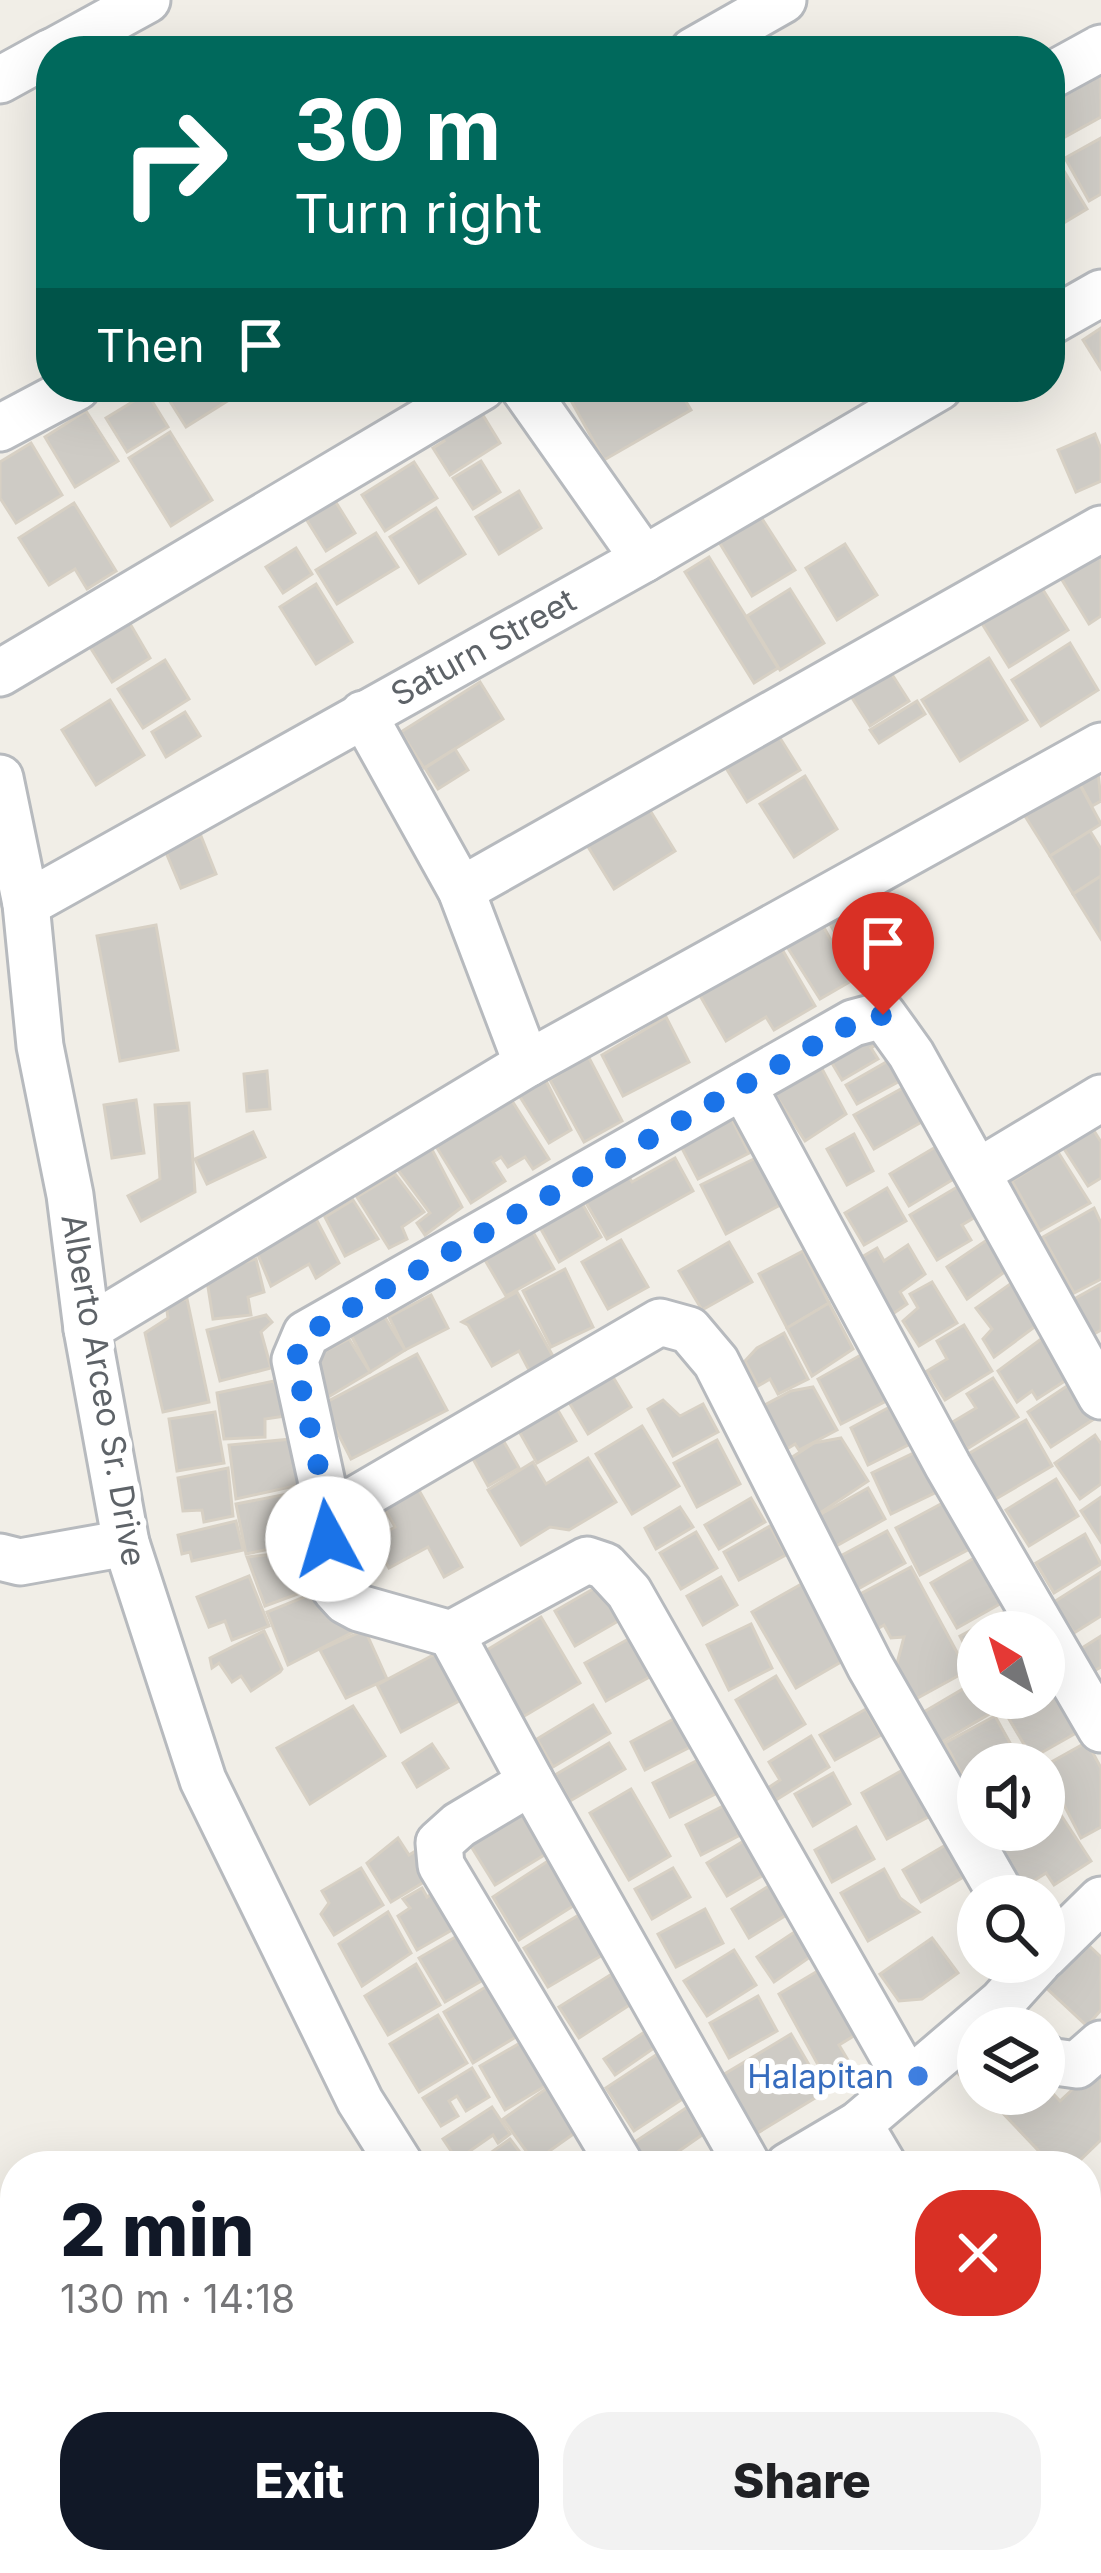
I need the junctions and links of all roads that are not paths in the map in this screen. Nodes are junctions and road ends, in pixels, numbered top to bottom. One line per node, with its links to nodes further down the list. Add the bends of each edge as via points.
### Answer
1 (147, 0): 3 (street)
2 (784, 0): 4 (street)
3 (81, 36)
4 (720, 36)
5 (1101, 48): 7 (street)
6 (36, 61): 8 (street)
7 (1065, 68)
8 (0, 80)
9 (1101, 293): 10 (street)
10 (1065, 313)
11 (49, 402): 15 (street)
12 (457, 402): 18 (street)
13 (534, 402): 17 (street)
14 (913, 402): 17 (street, Saturn Street)
15 (0, 428)
16 (1101, 529): 22 (street)
17 (644, 559): 19 (street, Saturn Street)
18 (0, 673)
19 (363, 713): 22 (street); 23 (street, Saturn Street)
20 (1101, 746): 25 (street)
21 (2, 793): 23 (street, Alberto Arceo Sr. Drive)
22 (461, 890): 25 (street)
23 (26, 904): 24 (street, Alberto Arceo Sr. Drive)
24 (20, 1050): 29 (street, Alberto Arceo Sr. Drive, via 70,1195)
25 (526, 1064): 29 (street)
26 (743, 1086): 28 (street, via 853,1023 883,1015); 31 (street, via 306,1334 295,1360); 35 (street)
27 (1101, 1098): 28 (street)
28 (977, 1172): 30 (street)
29 (87, 1329): 32 (street, Alberto Arceo Sr. Drive)
30 (1101, 1396)
31 (329, 1515): 34 (street, via 326,1563 346,1601); 37 (street, via 660,1322 689,1330 716,1362 870,1666)
32 (126, 1544): 33 (street, via 20,1562); 45 (street, Alberto Arceo Sr. Drive, via 203,1780)
33 (0, 1557)
34 (451, 1634): 36 (street); 43 (street, via 587,1560 605,1566 629,1592)
35 (1101, 1729)
36 (531, 1782): 46 (street, via 459,1825 439,1844 441,1865); 47 (street)
37 (990, 1875)
38 (1101, 1900): 39 (street)
39 (1065, 1935)
40 (1101, 2044): 42 (street, via 1077,2065)
41 (957, 2049): 43 (street)
42 (1065, 2063)
43 (907, 2080): 44 (street)
44 (860, 2124): 48 (street); 49 (street)
45 (392, 2151)
46 (612, 2151)
47 (740, 2151)
48 (814, 2151)
49 (875, 2151)

